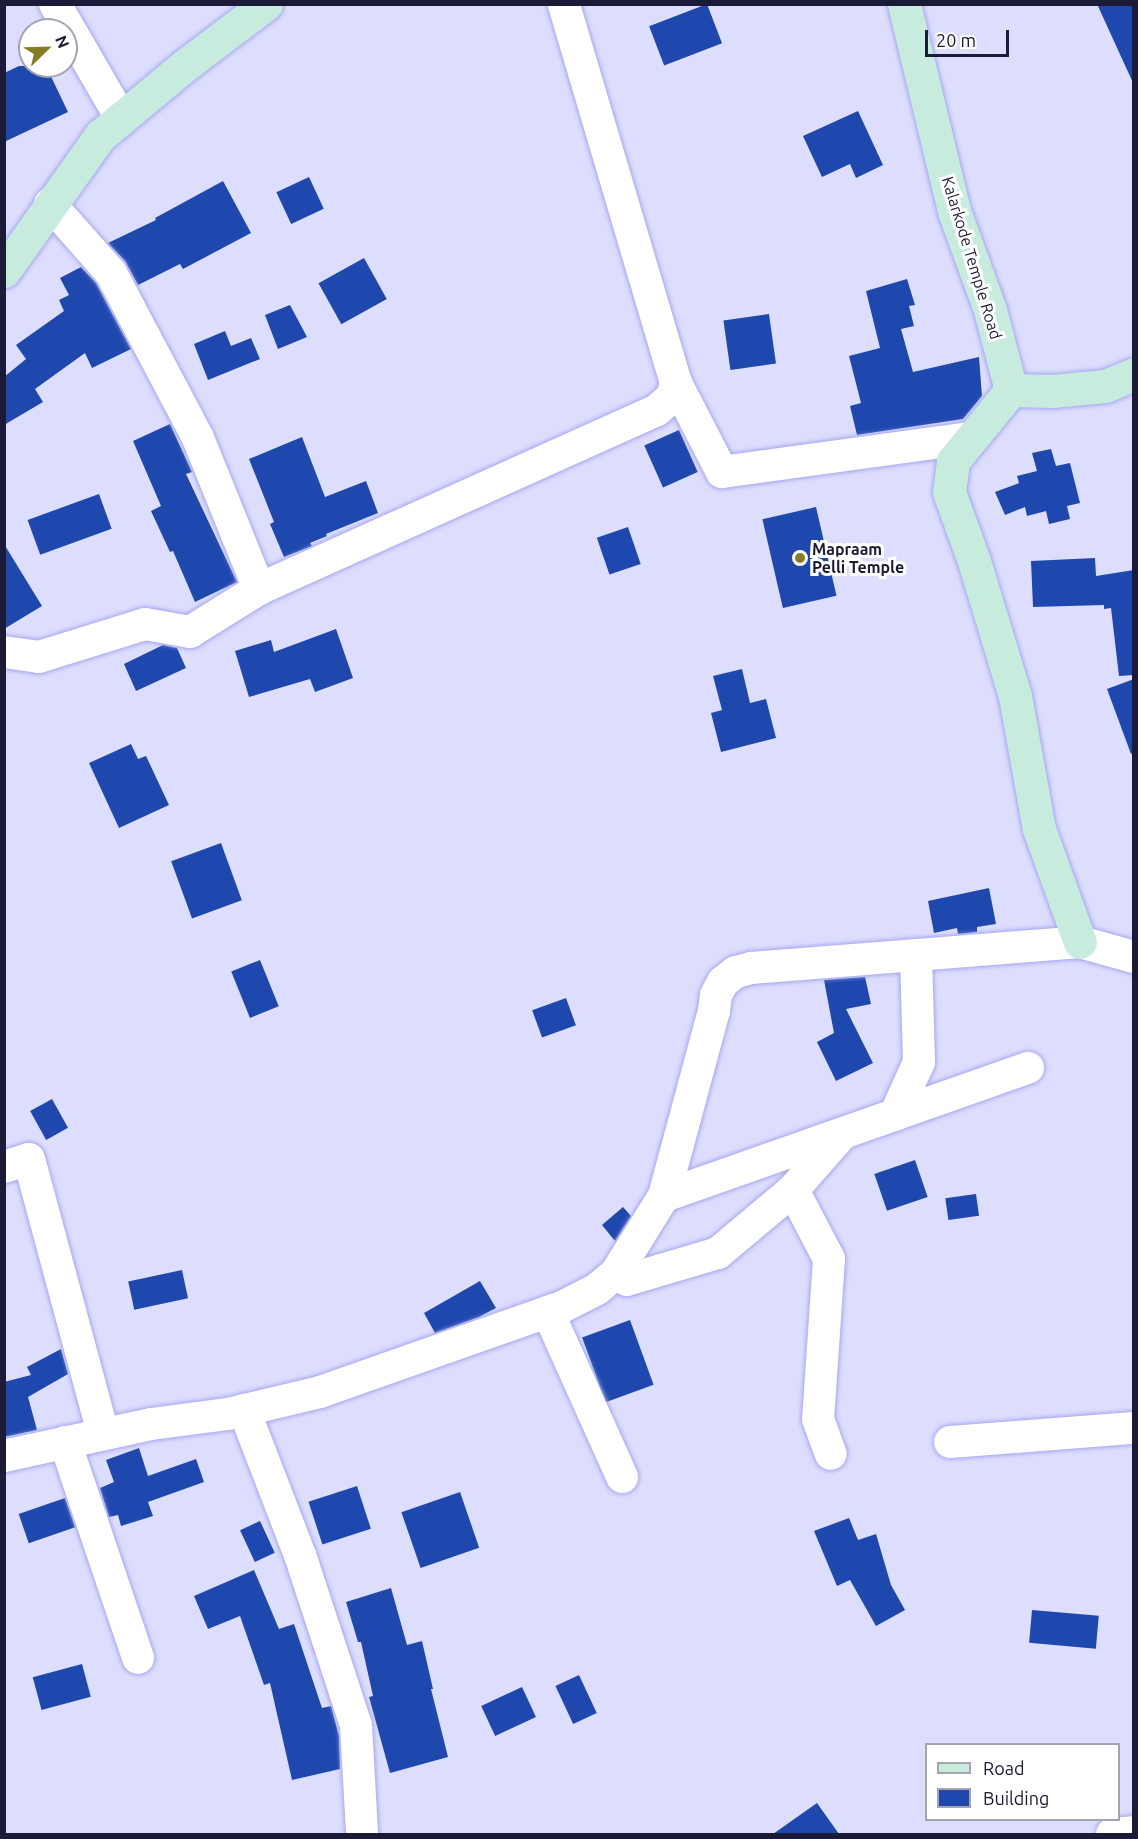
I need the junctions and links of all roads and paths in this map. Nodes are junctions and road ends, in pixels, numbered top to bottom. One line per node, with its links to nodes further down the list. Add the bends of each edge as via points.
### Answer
1 (55, 4): 5 (street)
2 (266, 4): 5 (main road)
3 (564, 4): 9 (street)
4 (904, 4): 10 (main road, Kalarkode Temple Road, via 954,211 990,310)
5 (121, 118): 6 (main road, via 100,136)
6 (50, 204): 7 (main road); 12 (street, via 111,273 198,438)
7 (4, 271)
8 (1134, 374): 10 (main road, via 1105,386)
9 (676, 383): 11 (street, via 722,472); 12 (street, via 672,397 657,410)
10 (1011, 390): 11 (main road)
11 (970, 438): 14 (main road, via 953,460 950,492 1015,696 1040,829)
12 (259, 590): 13 (street, via 190,632 145,624 39,657)
13 (4, 652)
14 (1080, 942): 15 (street); 16 (street)
15 (916, 955): 18 (street, via 919,1062); 22 (street, via 751,968 736,972 723,982 716,995)
16 (1134, 957)
17 (1028, 1068): 18 (street)
18 (895, 1115): 19 (street)
19 (843, 1133): 21 (street); 22 (street)
20 (4, 1167): 27 (street, via 29,1159)
21 (793, 1190): 23 (street, via 718,1253 627,1280); 30 (street, via 829,1259 818,1419)
22 (664, 1196): 23 (street)
23 (616, 1273): 24 (street, via 597,1289)
24 (548, 1312): 25 (street, via 320,1392); 32 (street)
25 (244, 1410): 27 (street); 35 (street, via 300,1555 356,1725)
26 (1134, 1428): 29 (street)
27 (103, 1434): 28 (street)
28 (65, 1442): 31 (street); 33 (street)
29 (950, 1442)
30 (831, 1454)
31 (4, 1456)
32 (621, 1477)
33 (138, 1658)
34 (1134, 1832): 36 (street)
35 (362, 1834)
36 (1112, 1834)

